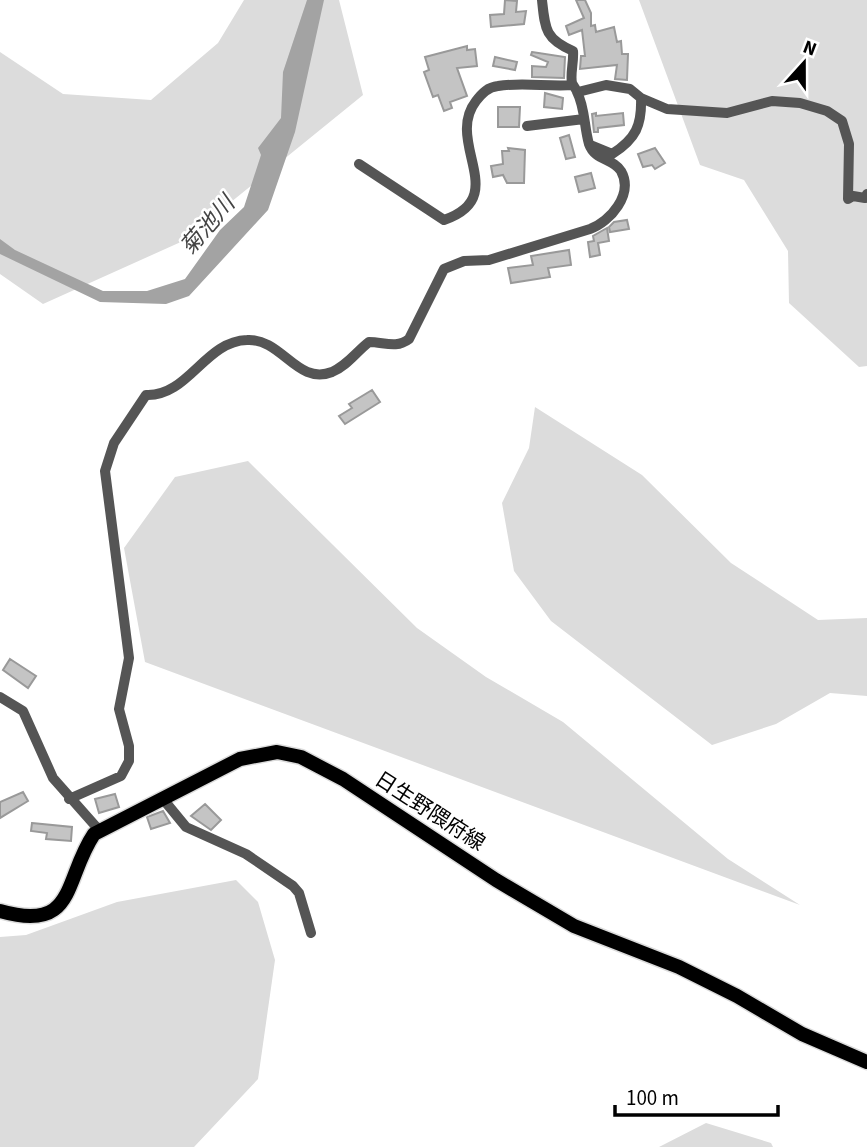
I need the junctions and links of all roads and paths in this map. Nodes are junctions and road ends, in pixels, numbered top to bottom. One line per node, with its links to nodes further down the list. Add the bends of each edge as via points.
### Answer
1 (542, 0): 2 (street, via 549,37 573,51)
2 (575, 89): 3 (street, via 606,85 630,89); 4 (street); 7 (street, via 498,86 480,96 466,121 477,184 468,206 457,216 444,220)
3 (641, 98): 6 (street, via 640,127 624,146 612,154); 8 (street, via 667,109 727,113 772,101 827,111 842,121 849,144 848,199)
4 (584, 119): 5 (street); 6 (street)
5 (527, 126)
6 (590, 145): 10 (street, via 598,158 622,173 623,197 617,209 600,226 444,269 409,339 402,344 369,342 332,372 317,375 297,368 280,350 247,340 210,355 171,389 146,395 114,443 105,471 129,658 119,709 129,761 121,776)
7 (359, 164)
8 (867, 194)
9 (0, 697): 10 (street, via 23,711 53,778)
10 (69, 799): 12 (street)
11 (163, 799): 12 (main road, 日生野隈府線); 14 (street, via 186,827 246,854 293,886); 15 (main road, 日生野隈府線, via 258,753 301,757 574,926 679,967 802,1034)
12 (99, 830): 13 (main road, via 84,848 63,902 38,918)
13 (0, 911)
14 (312, 933)
15 (867, 1062)

